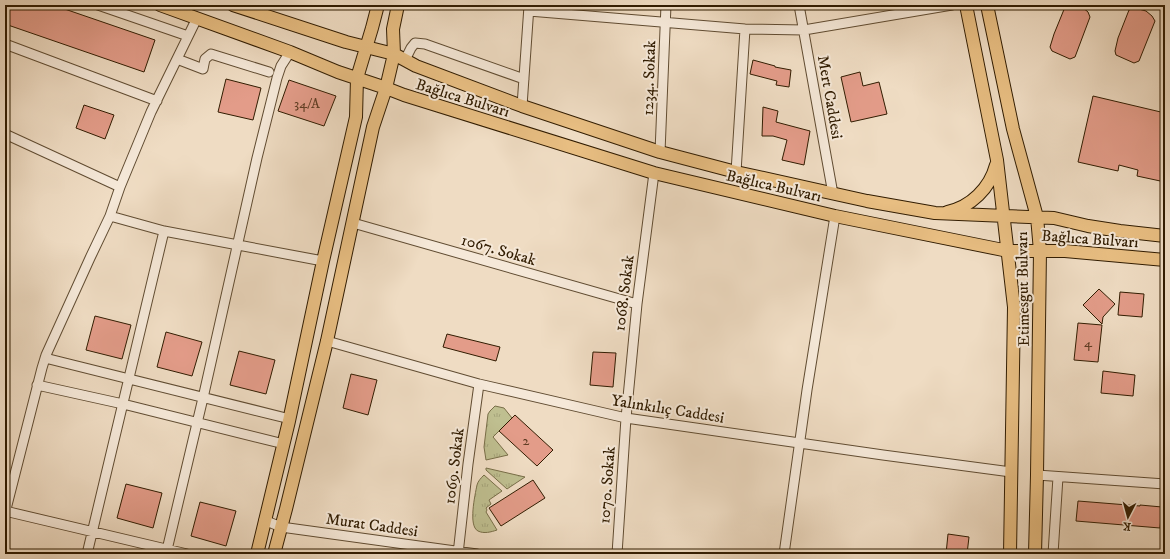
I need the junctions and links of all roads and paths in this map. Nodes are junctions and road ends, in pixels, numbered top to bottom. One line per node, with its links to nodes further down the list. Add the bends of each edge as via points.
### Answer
1 (98, 5): 16 (street)
2 (160, 5): 12 (main road)
3 (233, 5): 18 (main road)
4 (378, 5): 18 (main road)
5 (398, 5): 20 (main road, via 393,29)
6 (666, 5): 13 (street, 1234. Sokak)
7 (799, 5): 15 (street, Mert Caddesi)
8 (952, 5): 15 (street)
9 (966, 5): 31 (main road, Etimesgut Bulvarı)
10 (987, 5): 40 (main road, Etimesgut Bulvarı, via 1013,128)
11 (529, 8): 13 (street); 25 (street)
12 (197, 18): 16 (street); 19 (main road)
13 (665, 22): 14 (street); 30 (street, 1234. Sokak)
14 (745, 29): 15 (street); 32 (street)
15 (804, 30): 35 (street, Mert Caddesi)
16 (188, 36): 21 (street)
17 (5, 44): 27 (street)
18 (366, 47): 20 (main road, Bağlıca Bulvarı); 24 (main road)
19 (290, 52): 24 (main road); 44 (street, via 277,78 256,158)
20 (394, 54): 22 (main road, Bağlıca Bulvarı); 26 (main road)
21 (177, 59): 23 (street, via 203,69 205,59 211,54); 27 (street)
22 (405, 60): 25 (street, via 415,43 425,44); 28 (main road, Bağlıca Bulvarı)
23 (269, 72)
24 (357, 78): 26 (main road, Bağlıca Bulvarı); 48 (main road, via 356,117)
25 (524, 79): 28 (street)
26 (386, 88): 33 (main road, Bağlıca Bulvarı); 41 (main road, via 373,127)
27 (157, 101): 34 (street)
28 (522, 106): 30 (main road, Bağlıca Bulvarı)
29 (5, 134): 34 (street)
30 (660, 152): 32 (main road, Bağlıca Bulvarı)
31 (997, 160): 36 (main road, via 989,182 979,195 955,210); 39 (main road, Etimesgut Bulvarı)
32 (736, 172): 35 (main road, Bağlıca Bulvarı)
33 (654, 173): 38 (main road, Bağlıca Bulvarı); 49 (street, 1068. Sokak)
34 (120, 187): 37 (street)
35 (833, 194): 36 (main road, Bağlıca Bulvarı)
36 (935, 214): 39 (main road, Bağlıca Bulvarı)
37 (110, 216): 42 (street); 51 (street)
38 (835, 216): 45 (main road, Bağlıca Bulvarı); 60 (street)
39 (1002, 216): 40 (main road, Bağlıca Bulvarı); 45 (main road, Etimesgut Bulvarı)
40 (1037, 217): 43 (main road, Bağlıca Bulvarı); 46 (main road, Etimesgut Bulvarı)
41 (353, 222): 49 (street, 1067. Sokak); 50 (main road)
42 (164, 231): 44 (street); 52 (street)
43 (1165, 236)
44 (238, 245): 48 (street); 55 (street)
45 (1008, 251): 46 (main road, Bağlıca Bulvarı); 62 (main road, Etimesgut Bulvarı, via 1014,307)
46 (1040, 251): 47 (main road, Bağlıca Bulvarı); 63 (main road, Etimesgut Bulvarı)
47 (1165, 260)
48 (323, 261): 58 (main road)
49 (636, 304): 57 (street, 1068. Sokak)
50 (327, 341): 53 (street, Yalınkılıç Caddesi); 68 (main road)
51 (45, 358): 52 (street); 54 (street)
52 (129, 380): 55 (street); 56 (street)
53 (479, 384): 57 (street, Yalınkılıç Caddesi); 71 (street, 1069. Sokak)
54 (37, 385): 56 (street); 66 (street)
55 (203, 398): 58 (street); 59 (street)
56 (123, 404): 59 (street); 69 (street)
57 (626, 418): 60 (street, Yalınkılıç Caddesi); 77 (street, 1070. Sokak)
58 (290, 419): 61 (main road)
59 (197, 423): 61 (street); 70 (street)
60 (800, 443): 62 (street, Yalınkılıç Caddesi); 78 (street)
61 (284, 444): 67 (main road)
62 (1012, 472): 79 (main road, Etimesgut Bulvarı)
63 (1037, 475): 64 (street); 80 (main road, Etimesgut Bulvarı)
64 (1058, 477): 65 (street); 81 (street)
65 (1165, 484)
66 (5, 512): 69 (street)
67 (264, 520): 68 (street, Murat Caddesi); 74 (main road)
68 (281, 527): 71 (street, Murat Caddesi); 75 (main road)
69 (92, 532): 70 (street); 72 (street)
70 (166, 552): 73 (street)
71 (458, 553): 76 (street, Murat Caddesi)
72 (87, 554)
73 (187, 554)
74 (257, 554)
75 (274, 554)
76 (477, 554)
77 (617, 554)
78 (784, 554)
79 (1010, 554)
80 (1035, 554)
81 (1053, 554)

